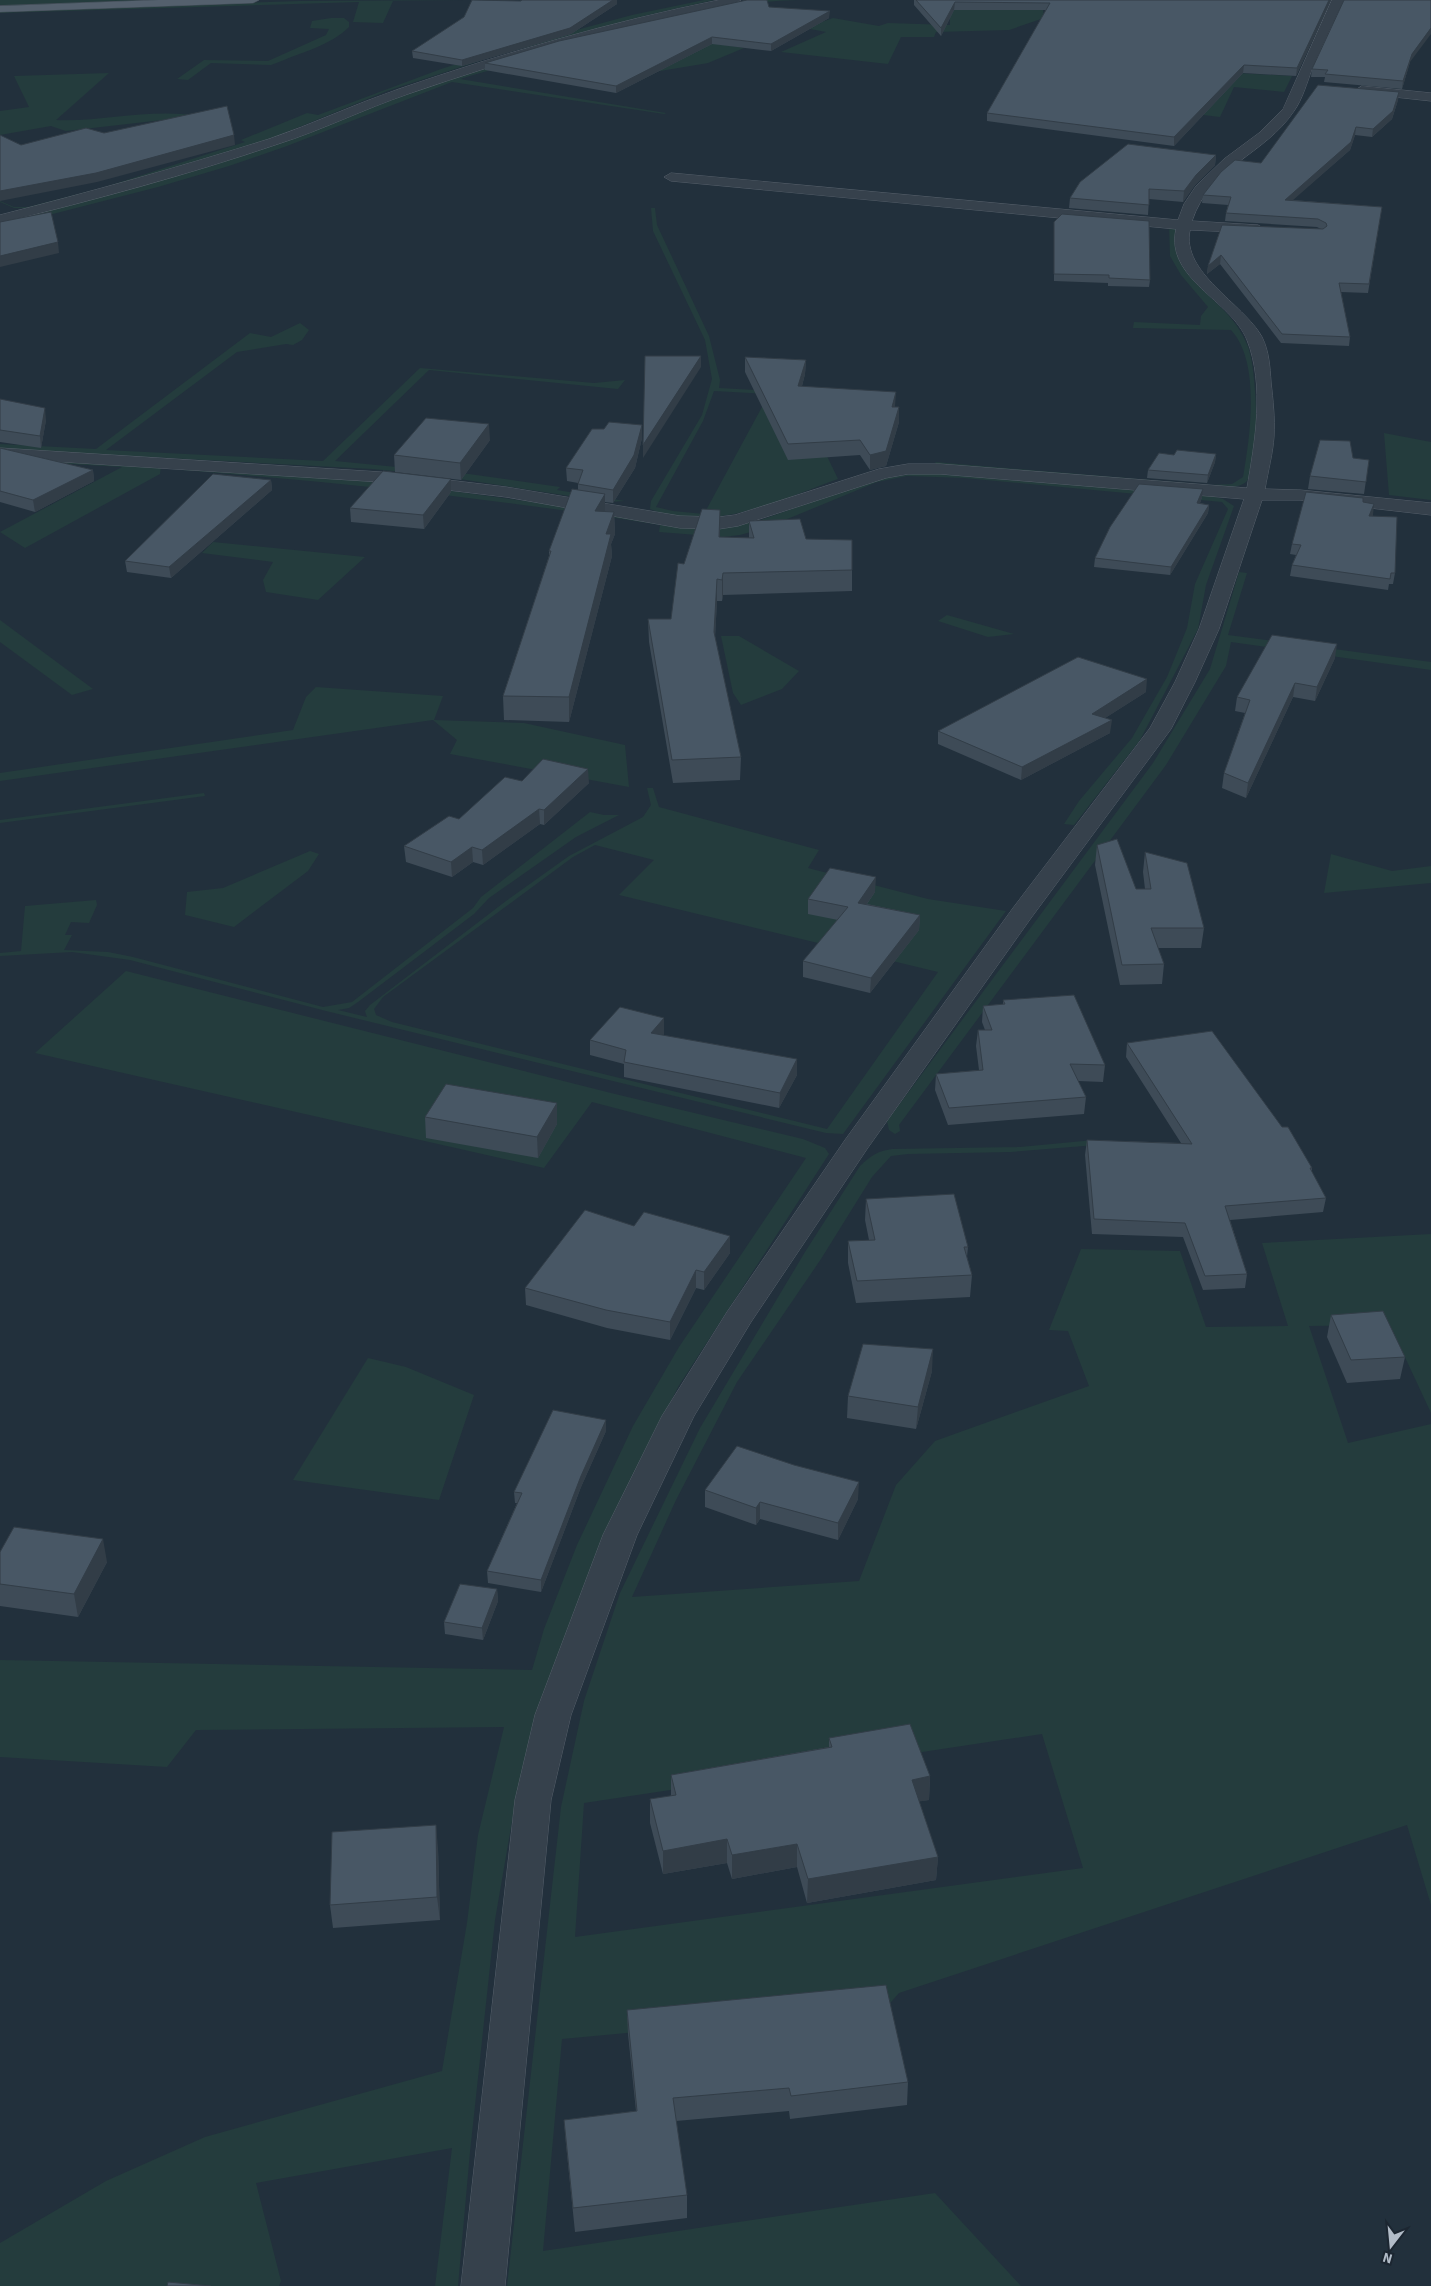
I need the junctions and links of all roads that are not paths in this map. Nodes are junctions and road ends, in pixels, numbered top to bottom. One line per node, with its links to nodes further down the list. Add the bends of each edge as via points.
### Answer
1 (253, 0): 4 (main road)
2 (735, 0): 8 (street, via 648,18 508,56 401,92 266,144 103,193)
3 (1338, 0): 9 (street, via 1316,46 1306,86 1264,136 1201,189)
4 (0, 9)
5 (1350, 89): 6 (street)
6 (1431, 97)
7 (671, 177): 9 (street)
8 (0, 219)
9 (1184, 224): 10 (street); 12 (street, via 1181,239 1185,257 1208,289 1242,322 1254,338 1261,358 1265,437)
10 (1270, 230)
11 (0, 453): 12 (street, via 381,477 506,492 700,524 738,520 858,480 908,469)
12 (1255, 494): 13 (street, via 1300,495); 14 (street, via 1208,628 1160,729 1022,913 867,1130 738,1320 678,1416 620,1535 553,1715 533,1800)
13 (1431, 509)
14 (483, 2286)

